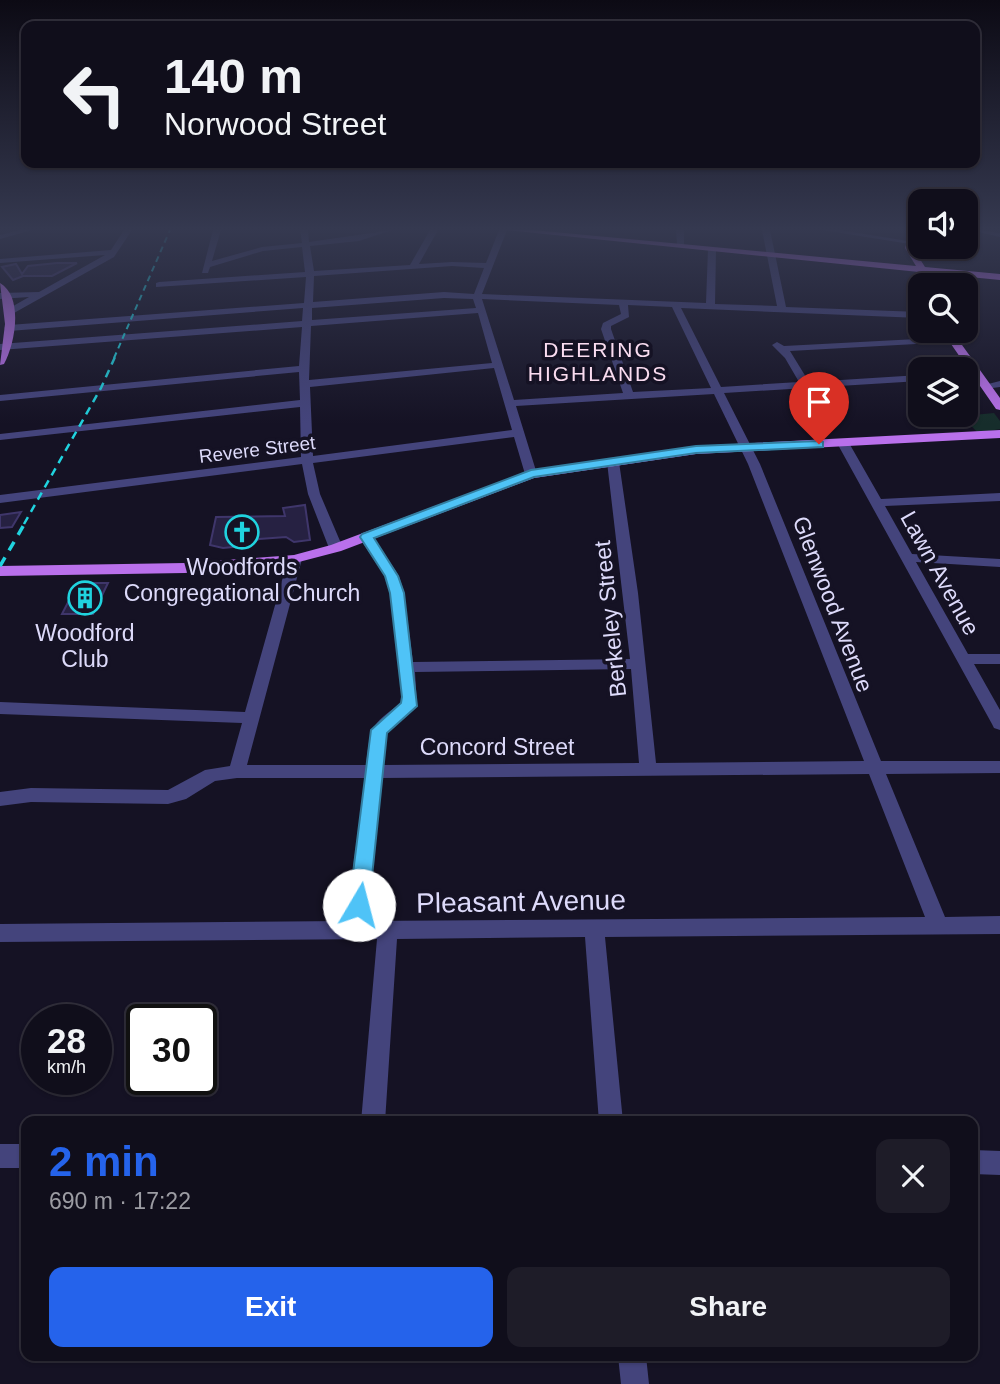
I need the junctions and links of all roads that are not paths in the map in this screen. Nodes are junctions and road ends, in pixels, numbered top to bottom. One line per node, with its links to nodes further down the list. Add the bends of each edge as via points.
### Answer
1 (3, 295): 14 (main road)
2 (44, 295): 14 (street)
3 (308, 295): 10 (street)
4 (710, 295): 11 (street)
5 (779, 295): 12 (street)
6 (477, 296): 8 (street); 10 (street); 13 (street)
7 (850, 298): 15 (street)
8 (622, 303): 9 (street); 31 (street, via 626,315 606,329)
9 (675, 304): 11 (street); 30 (street, Glenwood Avenue)
10 (307, 305): 17 (street); 18 (street)
11 (710, 306): 12 (street)
12 (782, 309): 15 (street)
13 (482, 310): 17 (street); 22 (street)
14 (10, 311): 18 (main road)
15 (854, 311): 16 (street)
16 (908, 314)
17 (305, 324): 20 (street); 23 (street)
18 (9, 328): 20 (main road)
19 (908, 338): 28 (street, via 779,347)
20 (3, 347): 21 (main road)
21 (0, 362)
22 (499, 365): 26 (street); 34 (street)
23 (304, 369): 26 (street); 32 (street)
24 (908, 379): 28 (street)
25 (978, 380): 29 (main road)
26 (304, 383): 33 (street)
27 (1000, 384): 29 (street)
28 (806, 385): 30 (street)
29 (985, 386): 35 (main road)
30 (716, 390): 31 (street); 40 (street, Glenwood Avenue)
31 (629, 396): 34 (street)
32 (0, 398)
33 (304, 403): 38 (street); 41 (street)
34 (510, 403): 36 (street)
35 (1000, 406)
36 (518, 433): 41 (street, Revere Street); 43 (street)
37 (1000, 434): 39 (main road)
38 (0, 437)
39 (844, 443): 40 (main road); 46 (street, Lawn Avenue)
40 (745, 447): 42 (main road); 60 (street, Glenwood Avenue)
41 (307, 460): 45 (street, Revere Street); 48 (street, via 314,495)
42 (613, 462): 43 (main road); 55 (street, Berkeley Street)
43 (531, 474): 47 (main road)
44 (1000, 497): 46 (street)
45 (0, 499)
46 (877, 503): 49 (street, Lawn Avenue)
47 (366, 537): 48 (main road); 56 (street, via 391,576)
48 (336, 548): 50 (main road)
49 (908, 558): 51 (street); 53 (street, Lawn Avenue)
50 (295, 559): 52 (main road, via 186,568); 58 (street)
51 (1000, 563)
52 (0, 571)
53 (964, 659): 54 (street); 59 (street, Lawn Avenue)
54 (1000, 659)
55 (638, 664): 56 (street); 62 (street, Berkeley Street)
56 (406, 667): 64 (street, via 409,706 379,730)
57 (0, 708): 58 (street)
58 (251, 718): 63 (street)
59 (1000, 724)
60 (873, 768): 61 (street, Concord Street); 62 (street, Concord Street); 66 (street, Glenwood Avenue)
61 (1000, 768)
62 (648, 771): 64 (street, Concord Street)
63 (237, 772): 64 (street, Concord Street); 65 (street, Concord Street, via 211,775 168,797 31,795)
64 (375, 772): 68 (street)
65 (0, 799)
66 (937, 925): 67 (street, Pleasant Avenue); 70 (street, Pleasant Avenue)
67 (594, 928): 69 (street, Pleasant Avenue); 73 (street)
68 (355, 930): 69 (street, Pleasant Avenue); 71 (street, Pleasant Avenue)
69 (388, 930): 72 (street)
70 (998, 930)
71 (0, 933)
72 (373, 1116)
73 (610, 1116)
74 (0, 1156): 75 (street)
75 (21, 1156)
76 (978, 1162): 77 (street)
77 (1000, 1163)
78 (633, 1361): 79 (street)
79 (635, 1384)

